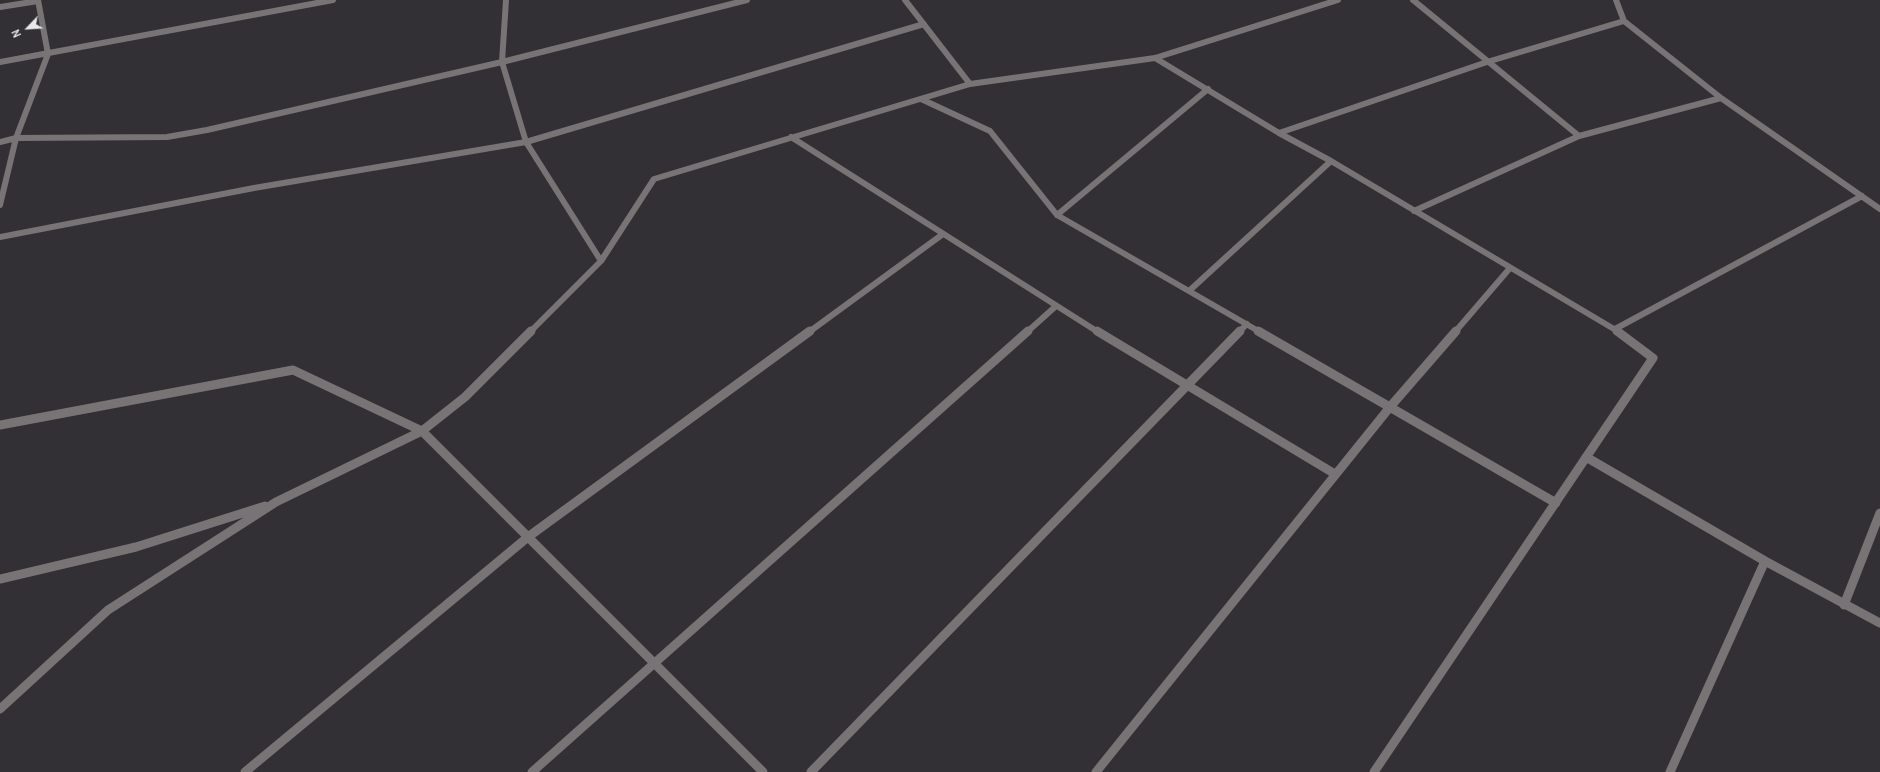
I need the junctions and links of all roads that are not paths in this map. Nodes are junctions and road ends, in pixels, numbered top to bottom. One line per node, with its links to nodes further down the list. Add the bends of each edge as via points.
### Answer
1 (38, 0): 9 (street); 12 (street)
2 (333, 0): 12 (street)
3 (506, 0): 15 (street)
4 (748, 0): 15 (street)
5 (905, 0): 11 (street)
6 (1338, 0): 13 (street)
7 (1413, 0): 16 (street)
8 (1616, 0): 10 (street)
9 (0, 7)
10 (1624, 21): 16 (street); 19 (street)
11 (924, 24): 17 (street); 26 (street)
12 (48, 54): 14 (street); 24 (street)
13 (1154, 58): 17 (street); 18 (street)
14 (0, 62)
15 (502, 62): 24 (street, via 167,137); 26 (street)
16 (1487, 62): 21 (street); 22 (street)
17 (970, 84): 20 (street)
18 (1208, 89): 21 (street); 32 (street)
19 (1721, 98): 22 (street); 28 (street)
20 (921, 99): 23 (street); 32 (street, via 990,131)
21 (1279, 133): 27 (street)
22 (1579, 136): 31 (street)
23 (791, 137): 33 (street); 35 (street, via 654,179)
24 (16, 138): 25 (street); 29 (street)
25 (0, 142)
26 (526, 142): 34 (street, via 254,188); 35 (street)
27 (1331, 161): 31 (street); 37 (street)
28 (1862, 196): 30 (street); 40 (street)
29 (0, 205)
30 (1880, 209)
31 (1414, 211): 36 (street)
32 (1057, 215): 37 (street)
33 (943, 234): 38 (street); 50 (street)
34 (0, 237)
35 (601, 262): 44 (street, via 464,397)
36 (1510, 268): 40 (street); 42 (street)
37 (1189, 291): 39 (street)
38 (1056, 306): 41 (street); 55 (street)
39 (1247, 324): 41 (street); 42 (street)
40 (1614, 329): 45 (street, via 1653,358)
41 (1187, 386): 46 (street); 60 (street)
42 (1390, 407): 46 (street); 48 (street)
43 (0, 426): 44 (street, via 293,370)
44 (422, 431): 47 (street); 50 (street)
45 (1586, 457): 48 (street); 51 (street)
46 (1335, 474): 61 (street)
47 (276, 502): 52 (street, via 136,547); 56 (street, via 108,610)
48 (1556, 503): 62 (street)
49 (1880, 513): 53 (street)
50 (528, 536): 55 (street); 57 (street)
51 (1765, 560): 53 (street); 63 (street)
52 (0, 579)
53 (1844, 605): 54 (street)
54 (1880, 623)
55 (654, 663): 58 (street); 59 (street)
56 (0, 709)
57 (245, 772)
58 (532, 772)
59 (763, 772)
60 (811, 772)
61 (1096, 772)
62 (1374, 772)
63 (1670, 772)

